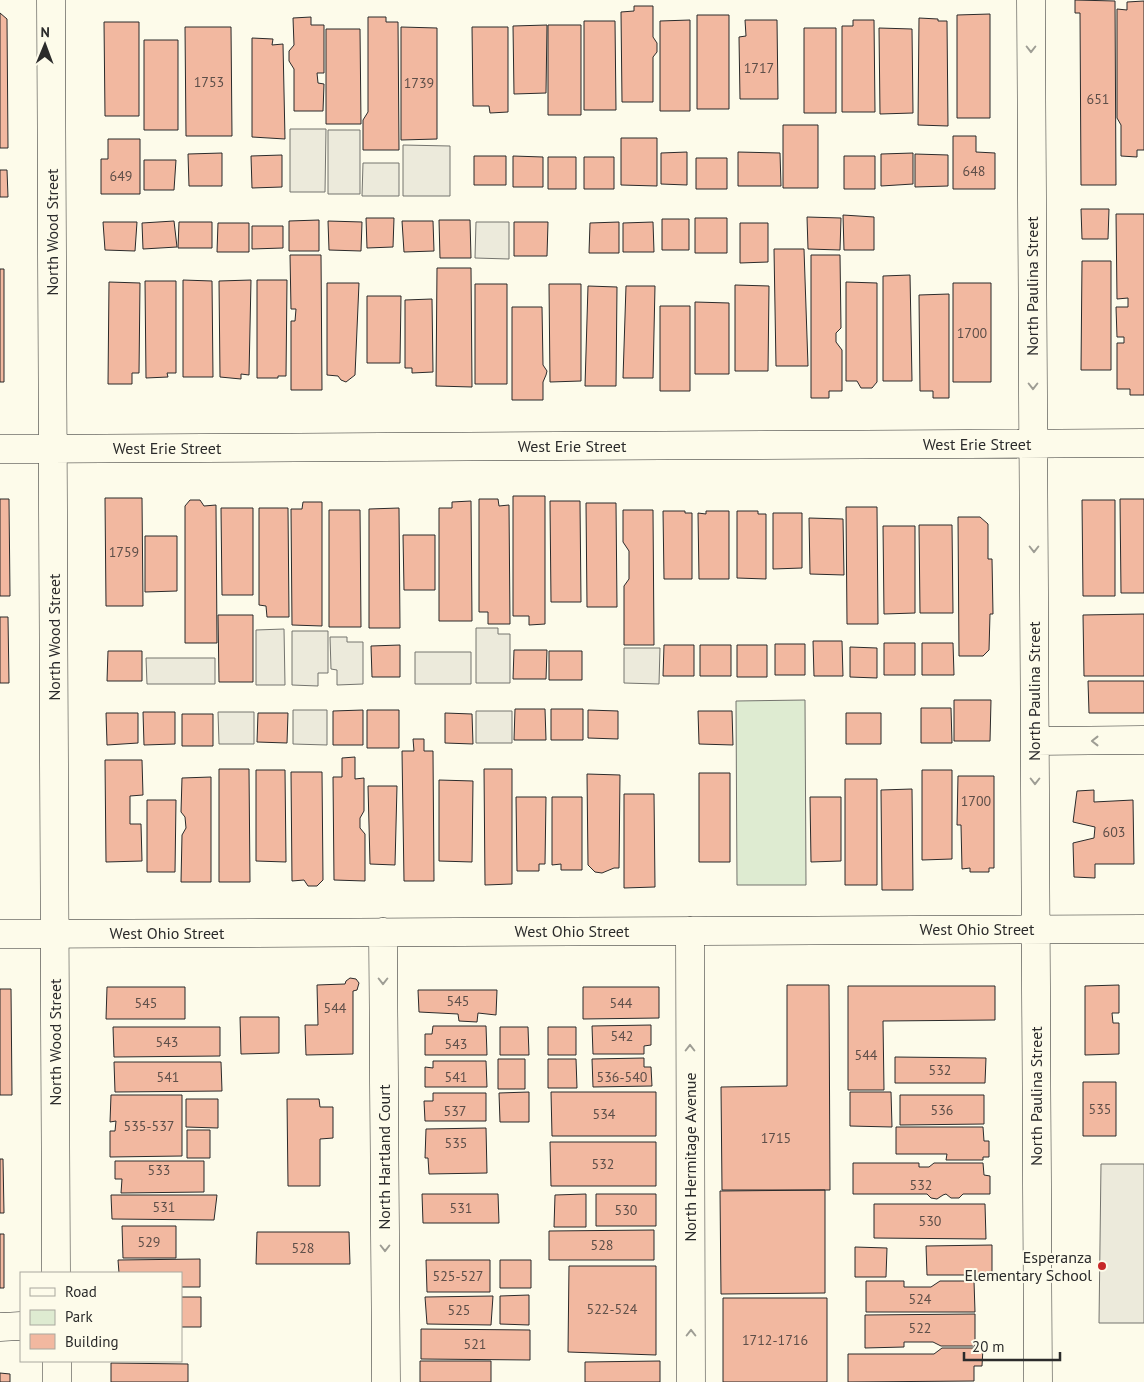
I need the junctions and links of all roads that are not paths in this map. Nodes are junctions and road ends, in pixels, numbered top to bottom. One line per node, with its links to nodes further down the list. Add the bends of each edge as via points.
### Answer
1 (51, 0): 5 (street, North Wood Street)
2 (1030, 0): 4 (street, North Paulina Street, one-way to 4)
3 (1144, 443): 4 (street, West Erie Street)
4 (1033, 444): 5 (street, West Erie Street); 8 (street, North Paulina Street, one-way to 8)
5 (53, 448): 6 (street, West Erie Street); 14 (street, North Wood Street)
6 (0, 449)
7 (1144, 740): 8 (street, one-way to 8)
8 (1035, 741): 9 (street, North Paulina Street, one-way to 9)
9 (1036, 929): 10 (street, West Ohio Street); 11 (street, West Ohio Street); 22 (street, North Paulina Street)
10 (1144, 929)
11 (690, 931): 12 (street, West Ohio Street); 21 (street, North Hermitage Avenue, one-way to 11)
12 (383, 932): 14 (street, West Ohio Street); 20 (street, North Hartland Court, one-way to 20)
13 (0, 934): 14 (street, West Ohio Street)
14 (55, 934): 15 (street, North Wood Street)
15 (56, 1272)
16 (20, 1326): 17 (street)
17 (0, 1327)
18 (57, 1362): 19 (street)
19 (57, 1382)
20 (386, 1382)
21 (691, 1382)
22 (1038, 1382)

